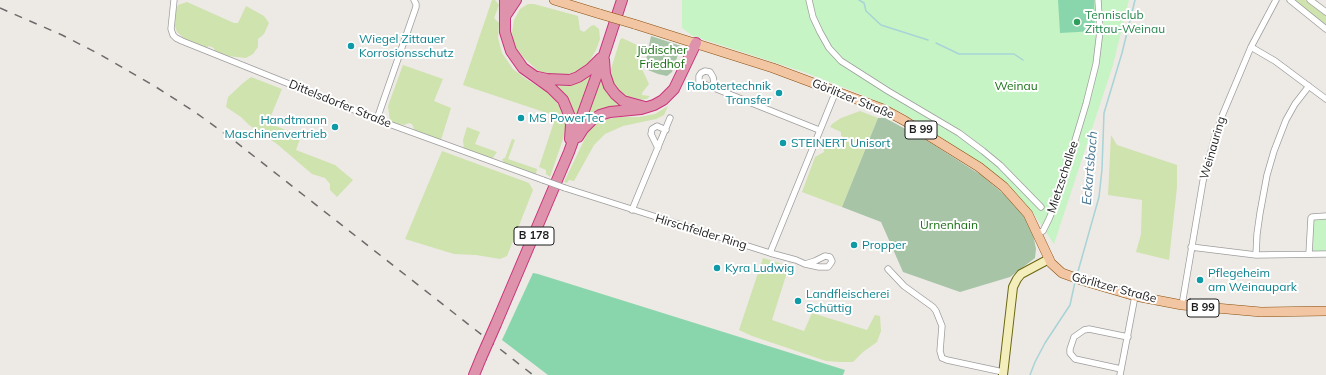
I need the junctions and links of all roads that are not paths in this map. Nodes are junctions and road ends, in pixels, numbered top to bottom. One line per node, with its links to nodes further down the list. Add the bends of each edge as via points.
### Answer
1 (174, 0): 26 (street, Dittelsdorfer Straße, via 171,29 173,35 182,42)
2 (414, 0): 26 (street, via 416,7)
3 (505, 0): 14 (highway)
4 (510, 0): 5 (main road)
5 (516, 0): 14 (highway)
6 (554, 0): 16 (main road, B 99, bridge)
7 (622, 0): 18 (highway, B 178)
8 (809, 0): 32 (street, via 820,32 829,48 841,61 983,150)
9 (1098, 0): 35 (street, Mietzschallee, via 1100,31 1086,104 1058,197 1043,231)
10 (1276, 0): 17 (street, Weinauring)
11 (1290, 0): 15 (street)
12 (1310, 0): 13 (street)
13 (1326, 12)
14 (506, 15): 19 (highway, via 505,32 508,45 514,58)
15 (1326, 29)
16 (696, 43): 22 (main road, Görlitzer Straße / B 99); 24 (highway, via 674,89 663,100)
17 (1251, 47): 20 (street); 36 (street, Weinauring, via 1215,136 1203,181)
18 (604, 55): 19 (highway, via 590,70 570,80 547,79); 24 (highway, via 605,74 615,94 624,101); 30 (highway, B 178)
19 (532, 75): 30 (highway, via 563,100 571,125)
20 (1309, 86): 23 (street); 40 (street, via 1286,120 1266,176)
21 (715, 88): 28 (street)
22 (836, 91): 28 (street); 35 (main road, Görlitzer Straße / B 99, via 883,109 992,176 1016,199)
23 (1326, 100)
24 (647, 108): 30 (highway, via 600,115 583,129)
25 (670, 118): 27 (street)
26 (377, 119): 31 (street, Dittelsdorfer Straße, bridge)
27 (666, 130): 29 (street); 29 (street, via 657,126 652,128)
28 (819, 130): 37 (street)
29 (658, 148): 33 (street)
30 (569, 152): 50 (highway, B 178, bridge)
31 (565, 188): 33 (street, Hirschfelder Ring)
32 (1040, 207)
33 (632, 210): 37 (street, Hirschfelder Ring)
34 (1326, 216): 38 (street, via 1311,218)
35 (1038, 233): 41 (main road, Görlitzer Straße / B 99)
36 (1192, 247): 40 (street); 45 (street, Weinauring)
37 (770, 253): 42 (street, Hirschfelder Ring)
38 (1309, 254): 39 (street); 40 (street)
39 (1326, 254)
40 (1256, 255)
41 (1049, 259): 44 (main road, Görlitzer Straße / B 99, via 1062,274); 49 (street, via 1028,270 1017,279 1013,287)
42 (805, 264)
43 (888, 269): 49 (street, via 904,286 936,311 942,326 942,358)
44 (1135, 296): 45 (main road, Görlitzer Straße / B 99); 47 (street)
45 (1182, 305): 46 (main road, Görlitzer Straße / B 99, via 1261,312)
46 (1326, 311)
47 (1128, 337): 48 (street); 48 (street, via 1084,330 1074,337 1070,349 1075,359)
48 (1121, 372)
49 (1003, 373)
50 (474, 375)

